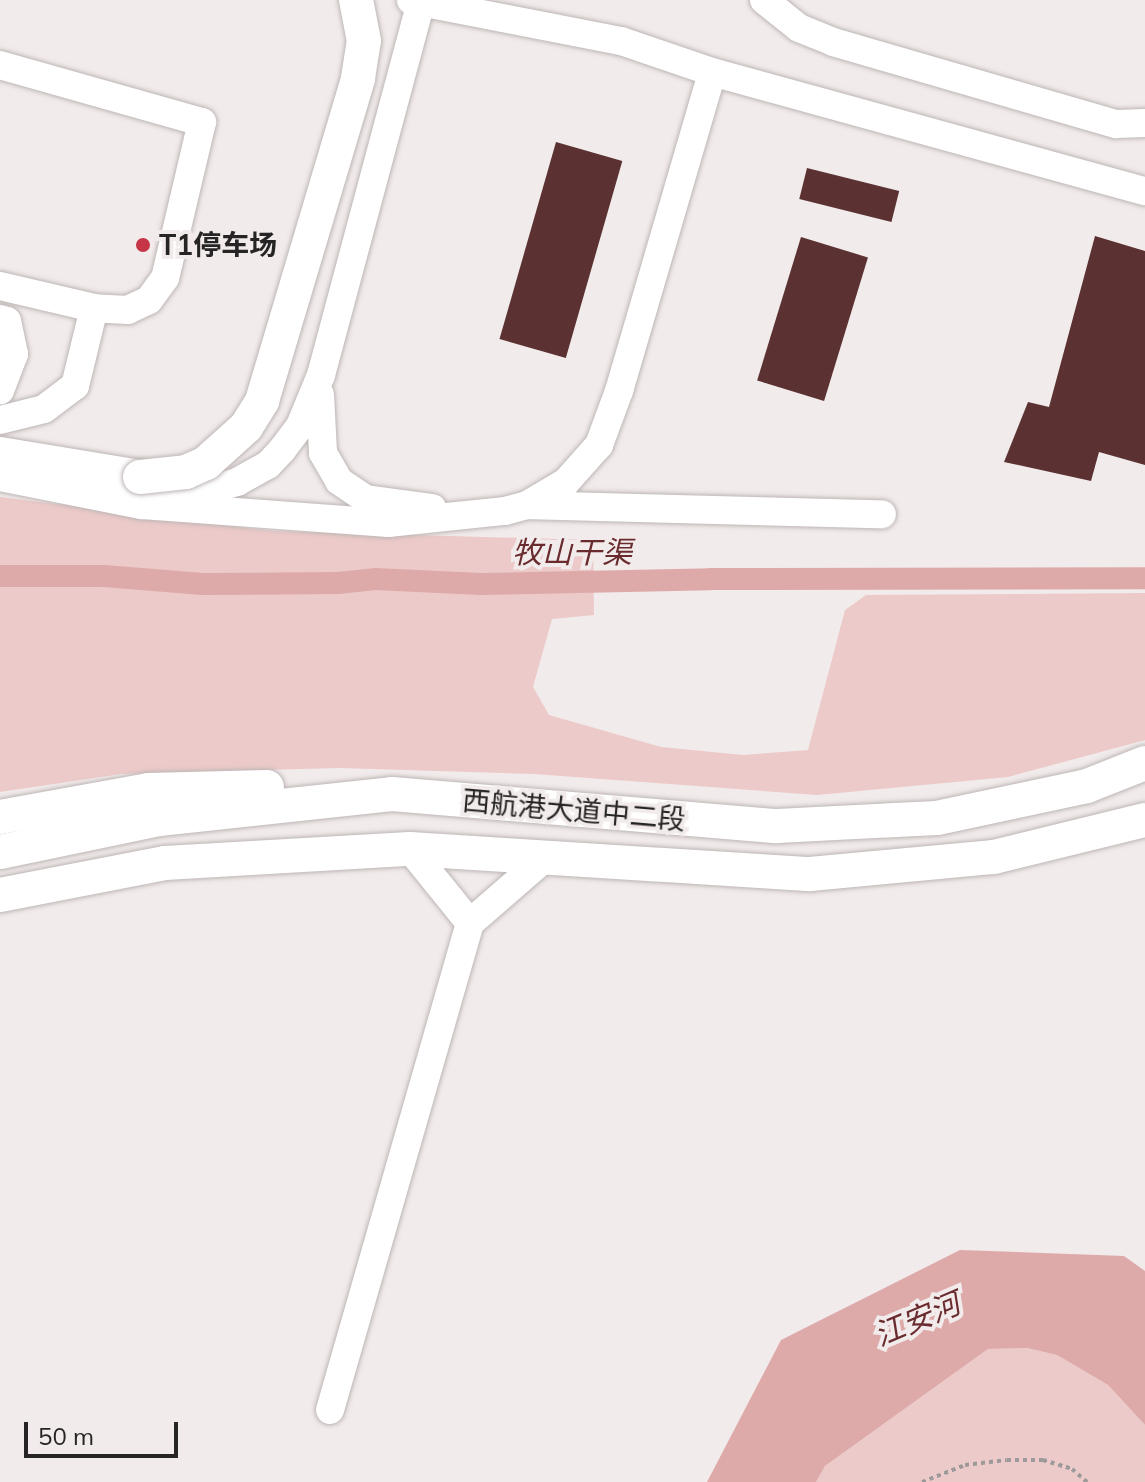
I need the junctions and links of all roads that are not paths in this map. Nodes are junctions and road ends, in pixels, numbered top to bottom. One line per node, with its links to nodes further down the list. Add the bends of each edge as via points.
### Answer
1 (356, 0): 18 (main road, bridge, via 364,41 358,78 262,401 246,427 206,463)
2 (764, 0): 7 (street, via 799,28 833,42 1116,124)
3 (416, 1): 5 (street, via 621,41); 13 (street)
4 (0, 65): 8 (street)
5 (712, 72): 9 (street); 19 (street, via 608,425 599,445 566,482)
6 (0, 77): 8 (street)
7 (1145, 123)
8 (200, 129): 11 (street, via 165,278 149,300 128,310)
9 (1145, 191)
10 (0, 286): 11 (street)
11 (94, 308): 15 (street, via 75,386 44,409)
12 (0, 319): 14 (street, via 7,321 14,354)
13 (321, 375): 18 (street, via 300,426 268,465 207,492); 20 (street, via 323,453 345,488 366,499)
14 (0, 390)
15 (0, 420)
16 (0, 454): 18 (main road)
17 (0, 477): 18 (street)
18 (141, 491): 20 (street, via 388,523)
19 (527, 505): 20 (street); 21 (street)
20 (472, 513)
21 (882, 514)
22 (1145, 763): 23 (main road, 西航港大道中二段, via 1087,786 937,818 777,826)
23 (392, 794): 24 (main road, via 283,786 148,790); 27 (main road, 西航港大道中二段, via 159,819)
24 (0, 817)
25 (1145, 820): 28 (main road, 西航港大道中二段, via 994,857 810,874)
26 (410, 849): 28 (main road, 西航港大道中二段); 29 (main road, 西航港大道中二段, via 165,863); 30 (street)
27 (0, 852)
28 (547, 856): 30 (street)
29 (0, 895)
30 (470, 923): 31 (street)
31 (330, 1410)

